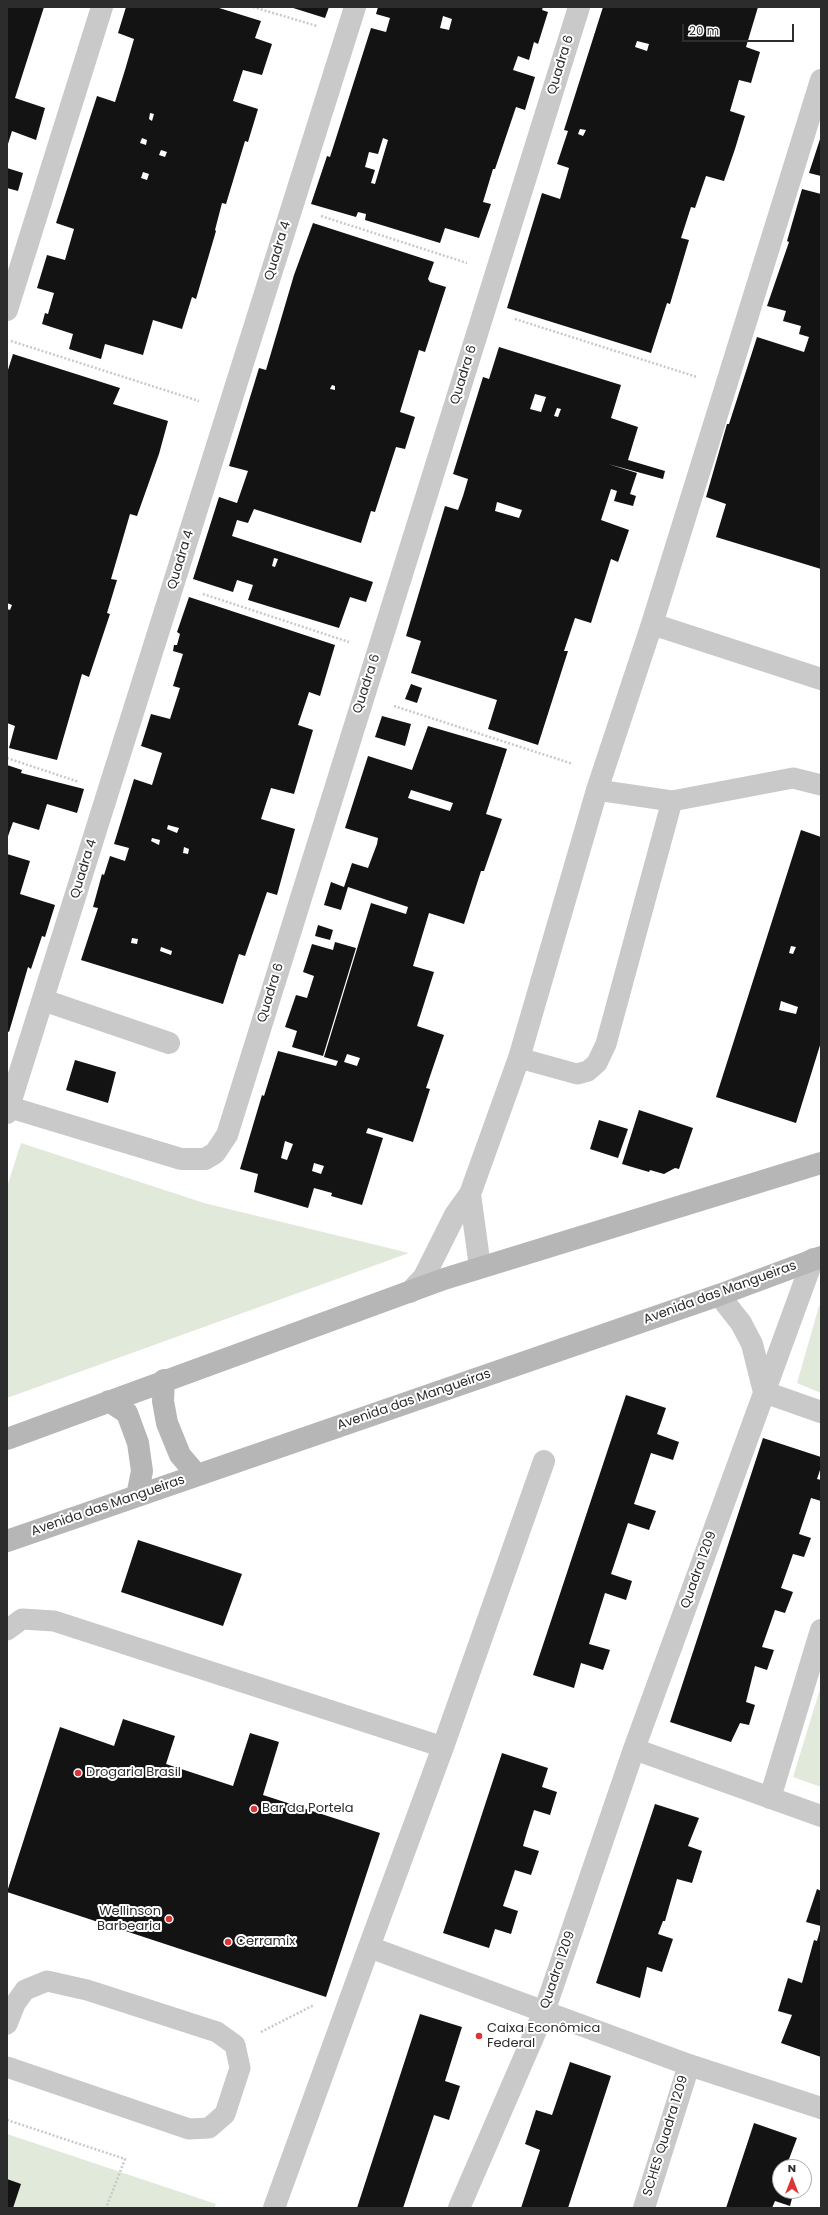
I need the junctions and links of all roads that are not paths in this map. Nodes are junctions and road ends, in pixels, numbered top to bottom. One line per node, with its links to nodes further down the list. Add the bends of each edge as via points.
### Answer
1 (102, 7): 5 (street)
2 (355, 7): 11 (street, Quadra 4)
3 (579, 7): 14 (street, Quadra 6, via 227,1135 215,1153 205,1159 181,1159)
4 (821, 80): 6 (street)
5 (7, 310)
6 (652, 624): 7 (street); 8 (street)
7 (821, 680)
8 (600, 782): 10 (lane); 13 (street)
9 (821, 785): 10 (lane, via 793,778)
10 (672, 801): 13 (lane, via 606,1044 597,1063 588,1071 576,1074)
11 (43, 1000): 12 (street); 14 (street, Quadra 4)
12 (169, 1043)
13 (520, 1058): 16 (street)
14 (8, 1110)
15 (821, 1163): 18 (main road)
16 (470, 1194): 18 (street); 19 (street, via 455,1215 424,1277)
17 (817, 1258): 20 (main road, Avenida das Mangueiras); 22 (street, Quadra 1209)
18 (480, 1267): 19 (main road)
19 (410, 1292): 21 (main road)
20 (719, 1295): 22 (street, via 741,1322 752,1344); 27 (main road, Avenida das Mangueiras)
21 (164, 1380): 23 (main road); 27 (main road, via 163,1401 167,1423 180,1454)
22 (764, 1392): 24 (street); 33 (street, Quadra 1209)
23 (109, 1401): 25 (main road); 28 (main road, via 127,1413 138,1443 142,1471)
24 (821, 1412)
25 (7, 1439)
26 (544, 1461): 32 (street)
27 (197, 1475): 28 (main road, Avenida das Mangueiras)
28 (137, 1496): 29 (main road, Avenida das Mangueiras)
29 (7, 1541)
30 (7, 1630): 32 (lane, via 22,1619 54,1621)
31 (821, 1630): 34 (street)
32 (443, 1747): 36 (street)
33 (634, 1749): 34 (street); 37 (street, Quadra 1209)
34 (770, 1798): 35 (street)
35 (821, 1816)
36 (369, 1947): 37 (street); 42 (street)
37 (544, 2012): 39 (street); 43 (street, Quadra 1209)
38 (7, 2024): 40 (lane, via 15,2004 26,1990 47,1982 87,1990 217,2032 235,2045 240,2068 225,2114 209,2128 189,2129)
39 (689, 2064): 41 (street); 44 (street, SCHES Quadra 1209)
40 (7, 2067)
41 (821, 2108)
42 (274, 2208)
43 (459, 2208)
44 (644, 2208)

